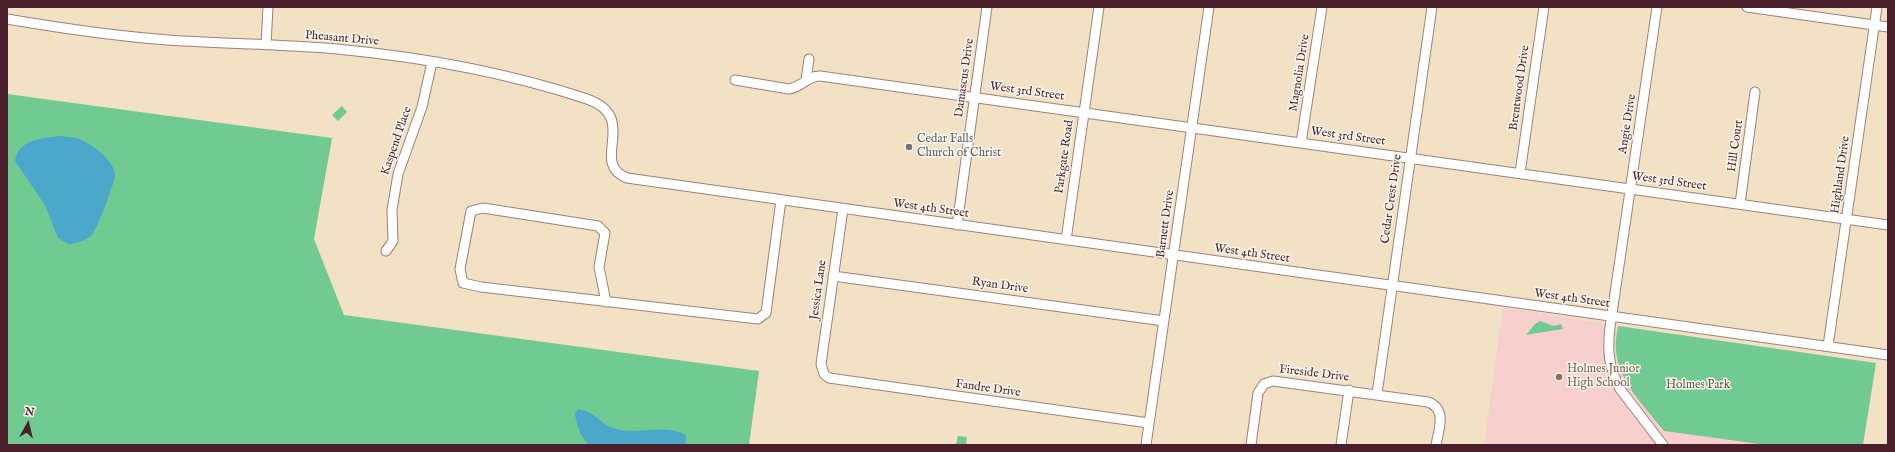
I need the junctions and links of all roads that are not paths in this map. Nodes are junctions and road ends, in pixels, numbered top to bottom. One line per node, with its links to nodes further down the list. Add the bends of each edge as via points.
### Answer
1 (268, 7): 14 (street)
2 (987, 7): 20 (street, Damascus Drive)
3 (1099, 7): 21 (street, Parkgate Road)
4 (1209, 7): 22 (street, Barnett Drive)
5 (1322, 7): 23 (street, Magnolia Drive)
6 (1432, 7): 24 (street, Cedar Crest Drive)
7 (1544, 7): 26 (street, Brentwood Drive)
8 (1657, 7): 27 (street, Angie Drive)
9 (1747, 7): 12 (street)
10 (1877, 7): 12 (street, Highland Drive)
11 (7, 19): 14 (street, Pheasant Drive, via 129,36)
12 (1875, 25): 13 (street); 31 (street, Highland Drive)
13 (1888, 27)
14 (266, 45): 16 (street, Pheasant Drive, via 335,49)
15 (809, 59): 18 (street)
16 (432, 62): 25 (street, Pheasant Drive, via 503,76 598,104 611,115 613,122 611,159); 35 (street, Kaspend Place, via 422,107 398,174 392,210 393,241)
17 (735, 80): 18 (street, West 3rd Street, via 789,89 796,88)
18 (806, 80): 20 (street, West 3rd Street, via 812,76 820,76)
19 (1756, 92): 29 (street, Hill Court)
20 (974, 97): 21 (street, West 3rd Street); 32 (street, Damascus Drive)
21 (1084, 112): 22 (street, West 3rd Street); 34 (street, Parkgate Road)
22 (1192, 127): 23 (street, West 3rd Street); 36 (street, Barnett Drive)
23 (1301, 143): 24 (street, West 3rd Street)
24 (1410, 158): 26 (street, West 3rd Street); 38 (street, Cedar Crest Drive)
25 (614, 169): 28 (street, West 4th Street, via 627,178)
26 (1520, 173): 27 (street, West 3rd Street)
27 (1630, 189): 29 (street, West 3rd Street); 40 (street, Angie Drive)
28 (781, 200): 30 (street, West 4th Street); 39 (street, via 766,313 763,317 758,319)
29 (1740, 204): 31 (street, West 3rd Street)
30 (843, 208): 32 (street, West 4th Street); 37 (street, Jessica Lane)
31 (1847, 219): 33 (street, West 3rd Street); 42 (street, Highland Drive)
32 (957, 225): 34 (street, West 4th Street)
33 (1888, 225)
34 (1066, 240): 36 (street, West 4th Street)
35 (386, 252)
36 (1174, 255): 38 (street, West 4th Street); 41 (street, Barnett Drive)
37 (833, 276): 41 (street, Ryan Drive); 44 (street, Jessica Lane, via 822,364)
38 (1392, 286): 40 (street, West 4th Street); 46 (street, Cedar Crest Drive)
39 (606, 302): 39 (street, via 599,267 605,233 598,226 483,208 471,211 460,269 463,283)
40 (1611, 316): 42 (street, West 4th Street); 52 (street, Angie Drive, via 1608,354 1615,380)
41 (1164, 321): 47 (street, Barnett Drive)
42 (1828, 346): 43 (street, West 4th Street)
43 (1888, 355)
44 (824, 374): 47 (street, Fandre Drive, via 835,380)
45 (1349, 390): 46 (street, Fireside Drive); 49 (street, Fireside Drive, via 1268,382 1260,388 1258,394); 50 (street)
46 (1377, 394): 51 (street, Fireside Drive, via 1433,404 1440,415)
47 (1149, 423): 48 (street, Barnett Drive)
48 (1146, 445)
49 (1251, 445)
50 (1342, 445)
51 (1436, 445)
52 (1663, 445)

